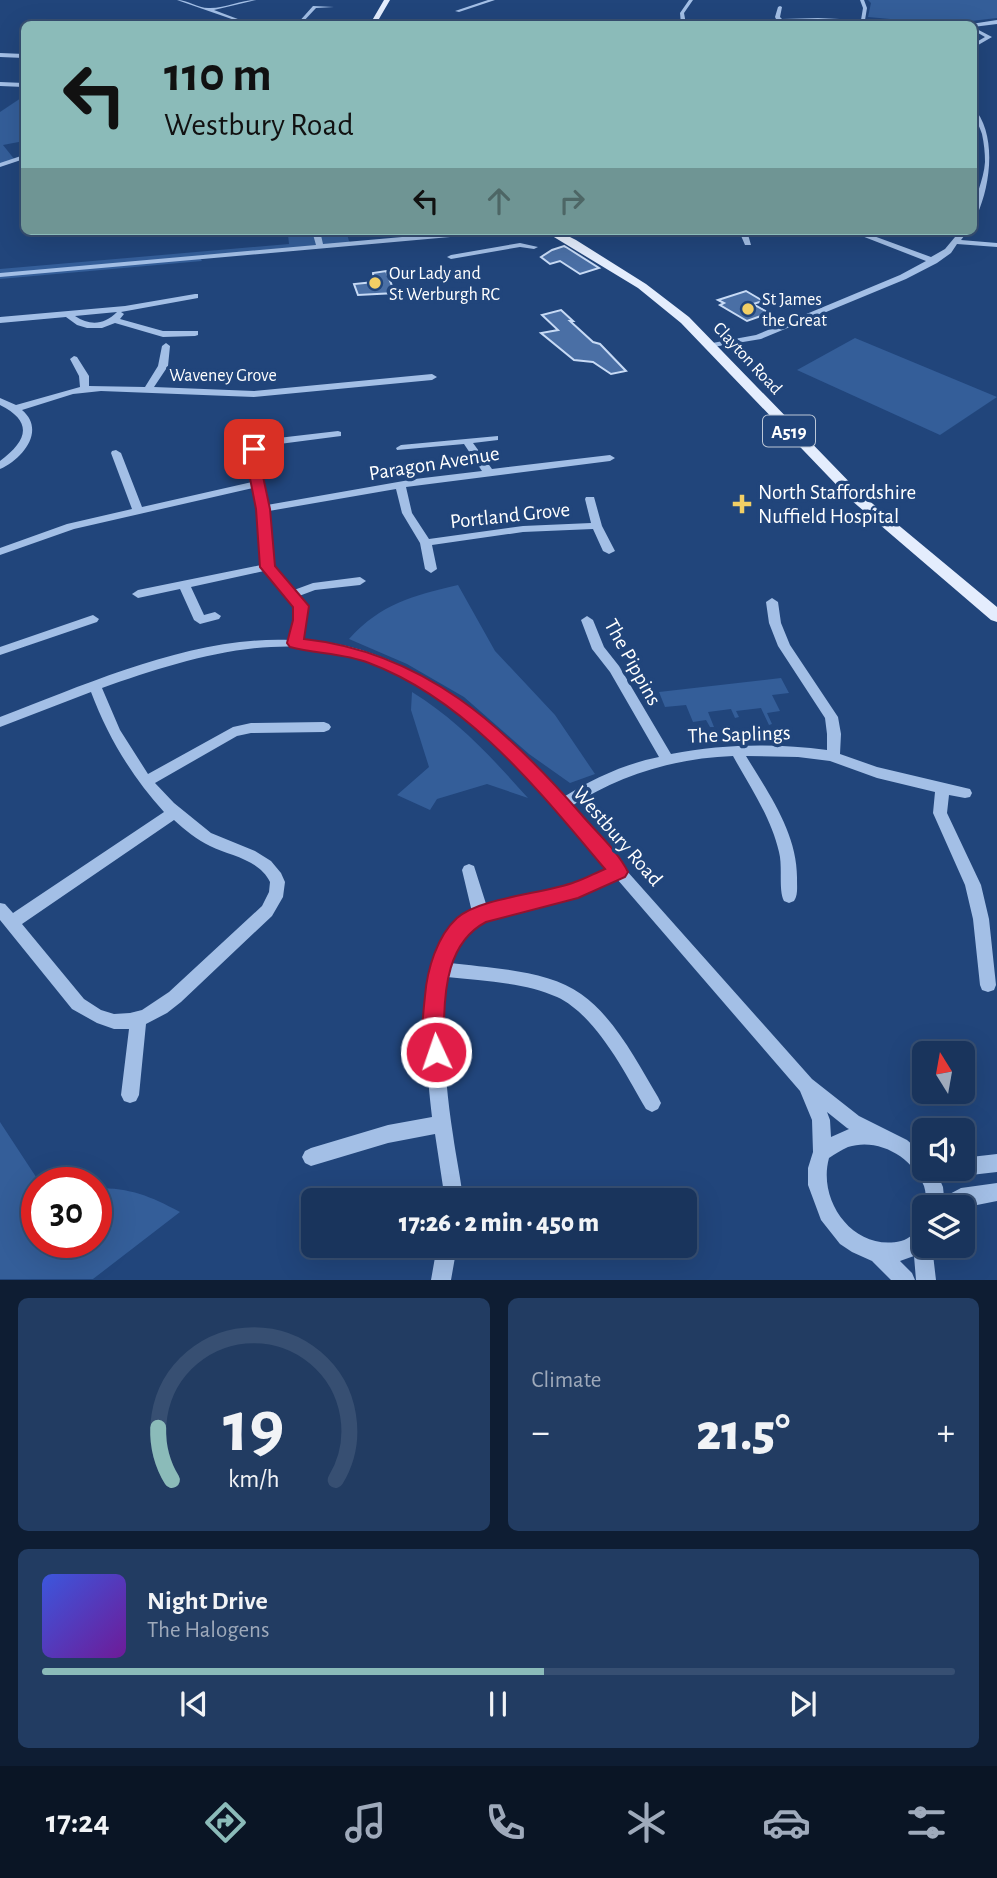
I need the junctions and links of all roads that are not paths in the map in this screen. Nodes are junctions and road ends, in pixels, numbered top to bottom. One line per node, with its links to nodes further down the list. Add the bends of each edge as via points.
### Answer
1 (179, 0): 11 (street)
2 (254, 0): 11 (street)
3 (387, 0): 17 (main road)
4 (493, 0): 12 (street)
5 (590, 0): 8 (street)
6 (691, 0): 18 (street, via 682,13)
7 (862, 0): 14 (street)
8 (600, 4)
9 (332, 7): 16 (street, via 312,7)
10 (780, 7): 13 (street)
11 (210, 10): 15 (street)
12 (457, 11)
13 (780, 20): 14 (street); 19 (street)
14 (863, 20): 20 (street)
15 (241, 21)
16 (301, 21)
17 (375, 21)
18 (683, 21)
19 (760, 21)
20 (875, 21)
21 (997, 22): 22 (street)
22 (977, 25)
23 (977, 29): 24 (street, via 989,37)
24 (977, 44)
25 (977, 45): 26 (street)
26 (987, 46)
27 (0, 55): 28 (street)
28 (21, 56)
29 (0, 84): 30 (street)
30 (21, 85)
31 (977, 116): 33 (street)
32 (977, 129): 33 (street)
33 (985, 130): 36 (street, via 986,186)
34 (21, 159): 35 (street)
35 (0, 164)
36 (977, 206)
37 (317, 235): 47 (street)
38 (455, 235): 43 (street)
39 (557, 235): 60 (main road, Clayton Road / A519, via 642,286)
40 (745, 235): 45 (street)
41 (864, 235): 51 (street)
42 (962, 235): 44 (street)
43 (445, 236): 47 (street); 49 (street)
44 (958, 242): 46 (street); 51 (street)
45 (748, 243)
46 (997, 245)
47 (320, 247): 52 (street)
48 (534, 247): 49 (street, via 520,245)
49 (463, 255): 50 (street)
50 (451, 257)
51 (934, 261): 60 (street, via 758,337)
52 (0, 275)
53 (195, 296): 54 (street)
54 (125, 309): 55 (street); 57 (street)
55 (68, 314): 56 (street); 57 (street, via 81,325)
56 (0, 320)
57 (116, 320): 58 (street, via 163,334)
58 (195, 333)
59 (166, 346): 64 (street, via 163,366)
60 (710, 346): 92 (main road, Clayton Road / A519, via 856,497)
61 (74, 359): 63 (street, via 84,376)
62 (432, 377): 64 (street, Waveney Grove, via 254,394)
63 (85, 390): 64 (street, Waveney Grove); 66 (street, Waveney Grove)
64 (148, 390)
65 (0, 401): 66 (street)
66 (17, 408): 73 (street, via 27,418 30,432)
67 (338, 434): 75 (street, via 261,443 251,453)
68 (495, 438): 69 (street)
69 (467, 442): 70 (street); 74 (street)
70 (401, 448)
71 (116, 453): 79 (street)
72 (610, 458): 74 (street, Paragon Avenue)
73 (0, 466)
74 (489, 472): 76 (street, Paragon Avenue)
75 (258, 484): 78 (street); 79 (street)
76 (400, 485): 78 (street, Paragon Avenue); 81 (street, Portland Grove, via 407,513)
77 (590, 499): 80 (street, Portland Grove)
78 (263, 509): 84 (street)
79 (138, 510): 83 (street, via 71,526)
80 (597, 526): 81 (street, Portland Grove, via 523,529); 82 (street, Portland Grove)
81 (426, 543): 85 (street, Portland Grove)
82 (609, 551)
83 (0, 552)
84 (267, 567): 87 (street); 89 (street)
85 (431, 569)
86 (360, 581): 89 (street)
87 (184, 585): 88 (street); 94 (street)
88 (138, 594)
89 (294, 594): 97 (street, via 302,612)
90 (772, 602): 103 (street, via 784,646 831,717)
91 (215, 616): 94 (street)
92 (997, 616)
93 (93, 619): 98 (street, via 74,620)
94 (200, 620): 96 (street)
95 (587, 620): 104 (street, The Pippins, via 598,649 615,669)
96 (204, 633)
97 (295, 643): 99 (street, Westbury Road, via 225,649); 108 (street, Westbury Road, via 352,652 416,678 503,743)
98 (0, 651)
99 (95, 687): 100 (street, Westbury Road); 105 (street, via 123,751)
100 (0, 722)
101 (324, 727): 105 (street, via 233,732)
102 (737, 751): 103 (street, The Saplings, via 778,750); 104 (street, The Saplings); 112 (street, via 785,836 791,873)
103 (833, 757): 106 (street, The Saplings)
104 (667, 759): 108 (street, The Saplings, via 621,775)
105 (146, 782): 109 (street)
106 (943, 788): 107 (street, The Saplings); 117 (street, via 940,813 973,886)
107 (965, 793)
108 (562, 806): 111 (street, Westbury Road)
109 (175, 812): 115 (street); 118 (street, via 206,838 271,869 278,891 267,911 164,1008)
110 (469, 870): 114 (street)
111 (618, 872): 114 (street, via 578,890); 119 (street, Westbury Road)
112 (789, 897)
113 (0, 909): 115 (street)
114 (481, 915): 116 (street, via 465,923 451,940)
115 (11, 922): 118 (street, via 91,1015 109,1022)
116 (439, 969): 121 (street, via 564,991 601,1023); 122 (street, via 433,1029)
117 (988, 985)
118 (138, 1020): 120 (street)
119 (806, 1085): 123 (street, Westbury Road); 124 (street, Westbury Road, via 821,1120)
120 (130, 1095)
121 (652, 1103)
122 (443, 1124): 125 (street, via 388,1134); 129 (street)
123 (876, 1135): 124 (street, via 848,1136); 126 (street, Westbury Road)
124 (822, 1152): 133 (street, Westbury Road, via 817,1185 827,1210 848,1241)
125 (311, 1157)
126 (912, 1158)
127 (997, 1163): 128 (street)
128 (975, 1166)
129 (452, 1188)
130 (997, 1192): 131 (street)
131 (975, 1195)
132 (912, 1248): 133 (street)
133 (879, 1255): 137 (street)
134 (445, 1258): 136 (street)
135 (924, 1258): 138 (street)
136 (441, 1279)
137 (905, 1279)
138 (926, 1279)

